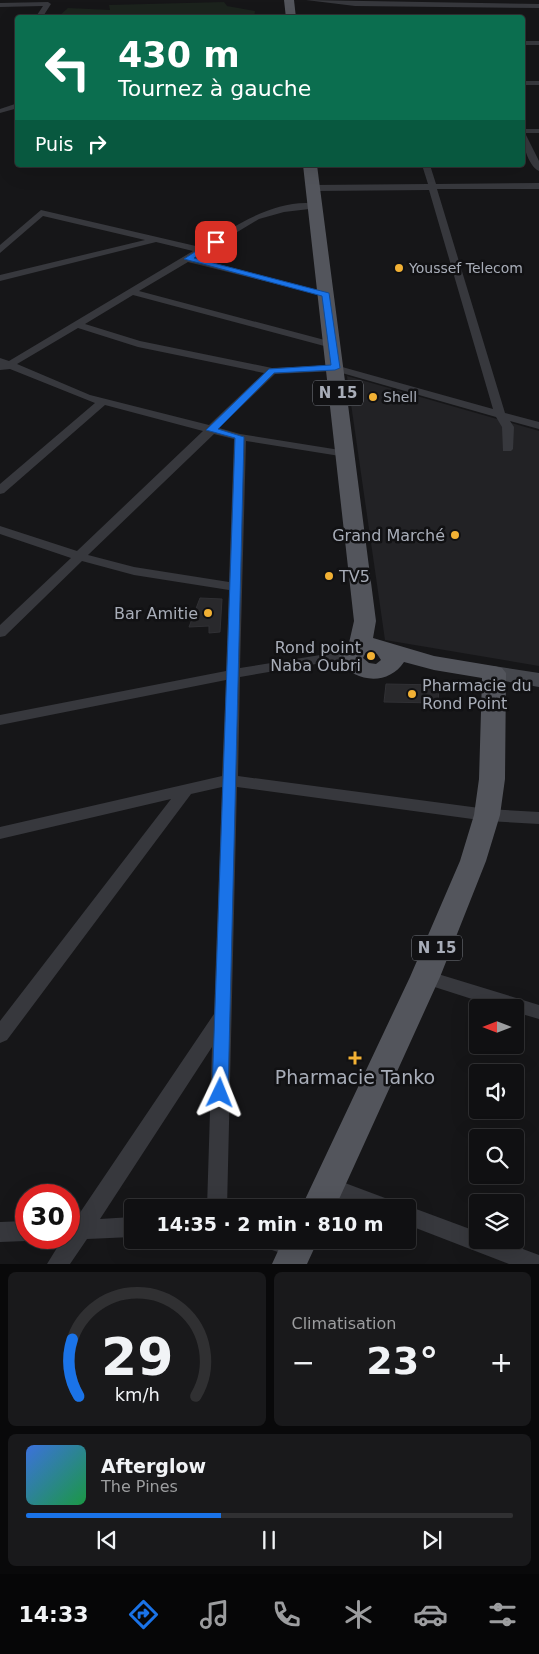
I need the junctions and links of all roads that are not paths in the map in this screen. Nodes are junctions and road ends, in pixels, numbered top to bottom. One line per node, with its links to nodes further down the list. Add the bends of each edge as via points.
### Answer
1 (289, 0): 6 (main road)
2 (310, 0): 4 (street, via 378,8)
3 (0, 5): 5 (street, via 48,4)
4 (539, 6)
5 (40, 15)
6 (291, 15)
7 (525, 43): 8 (street)
8 (539, 43)
9 (525, 83): 10 (street)
10 (539, 83)
11 (15, 106): 12 (street)
12 (0, 110)
13 (539, 131): 14 (street)
14 (525, 132)
15 (525, 146): 18 (street)
16 (310, 167): 21 (main road, N 15)
17 (427, 167): 20 (street)
18 (539, 169)
19 (539, 186): 20 (street)
20 (432, 187): 21 (street); 35 (street)
21 (314, 197): 24 (street, via 256,217); 28 (main road, N 15)
22 (157, 240): 23 (street, via 41,213); 24 (street); 26 (street)
23 (0, 250)
24 (202, 250): 25 (street)
25 (188, 259): 27 (street); 28 (street)
26 (0, 278)
27 (132, 292): 29 (street); 30 (street)
28 (326, 295): 30 (main road, N 15)
29 (78, 325): 31 (street); 33 (street, via 138,344)
30 (332, 345): 32 (main road, N 15)
31 (3, 366): 34 (street)
32 (335, 368): 33 (street); 35 (street); 40 (main road, N 15)
33 (272, 371): 37 (street)
34 (104, 401): 37 (street); 41 (street)
35 (500, 415): 36 (street); 39 (street, via 508,427)
36 (539, 426)
37 (211, 430): 38 (street); 43 (street)
38 (240, 437): 40 (street); 44 (street)
39 (507, 449)
40 (346, 454): 46 (main road, N 15)
41 (0, 490)
42 (0, 530): 43 (street)
43 (81, 557): 44 (street, via 134,571); 45 (street)
44 (235, 587): 48 (street)
45 (0, 634)
46 (371, 655): 47 (main road); 48 (street)
47 (494, 673): 49 (main road); 53 (main road, N 15, via 494,749)
48 (232, 674): 50 (street); 51 (street)
49 (539, 680)
50 (0, 720)
51 (230, 780): 52 (street); 53 (street); 58 (street)
52 (186, 790): 55 (street); 59 (street)
53 (487, 815): 54 (street); 56 (main road, N 15, via 473,861)
54 (539, 818)
55 (0, 833)
56 (425, 977): 57 (street); 60 (main road, N 15)
57 (539, 1012)
58 (222, 1016): 61 (street); 63 (street)
59 (0, 1035)
60 (324, 1197)
61 (217, 1199)
62 (416, 1219): 70 (street)
63 (80, 1223)
64 (124, 1227): 65 (street)
65 (80, 1230)
66 (15, 1231): 67 (street)
67 (0, 1232)
68 (66, 1249): 69 (street)
69 (58, 1264)
70 (536, 1264)

